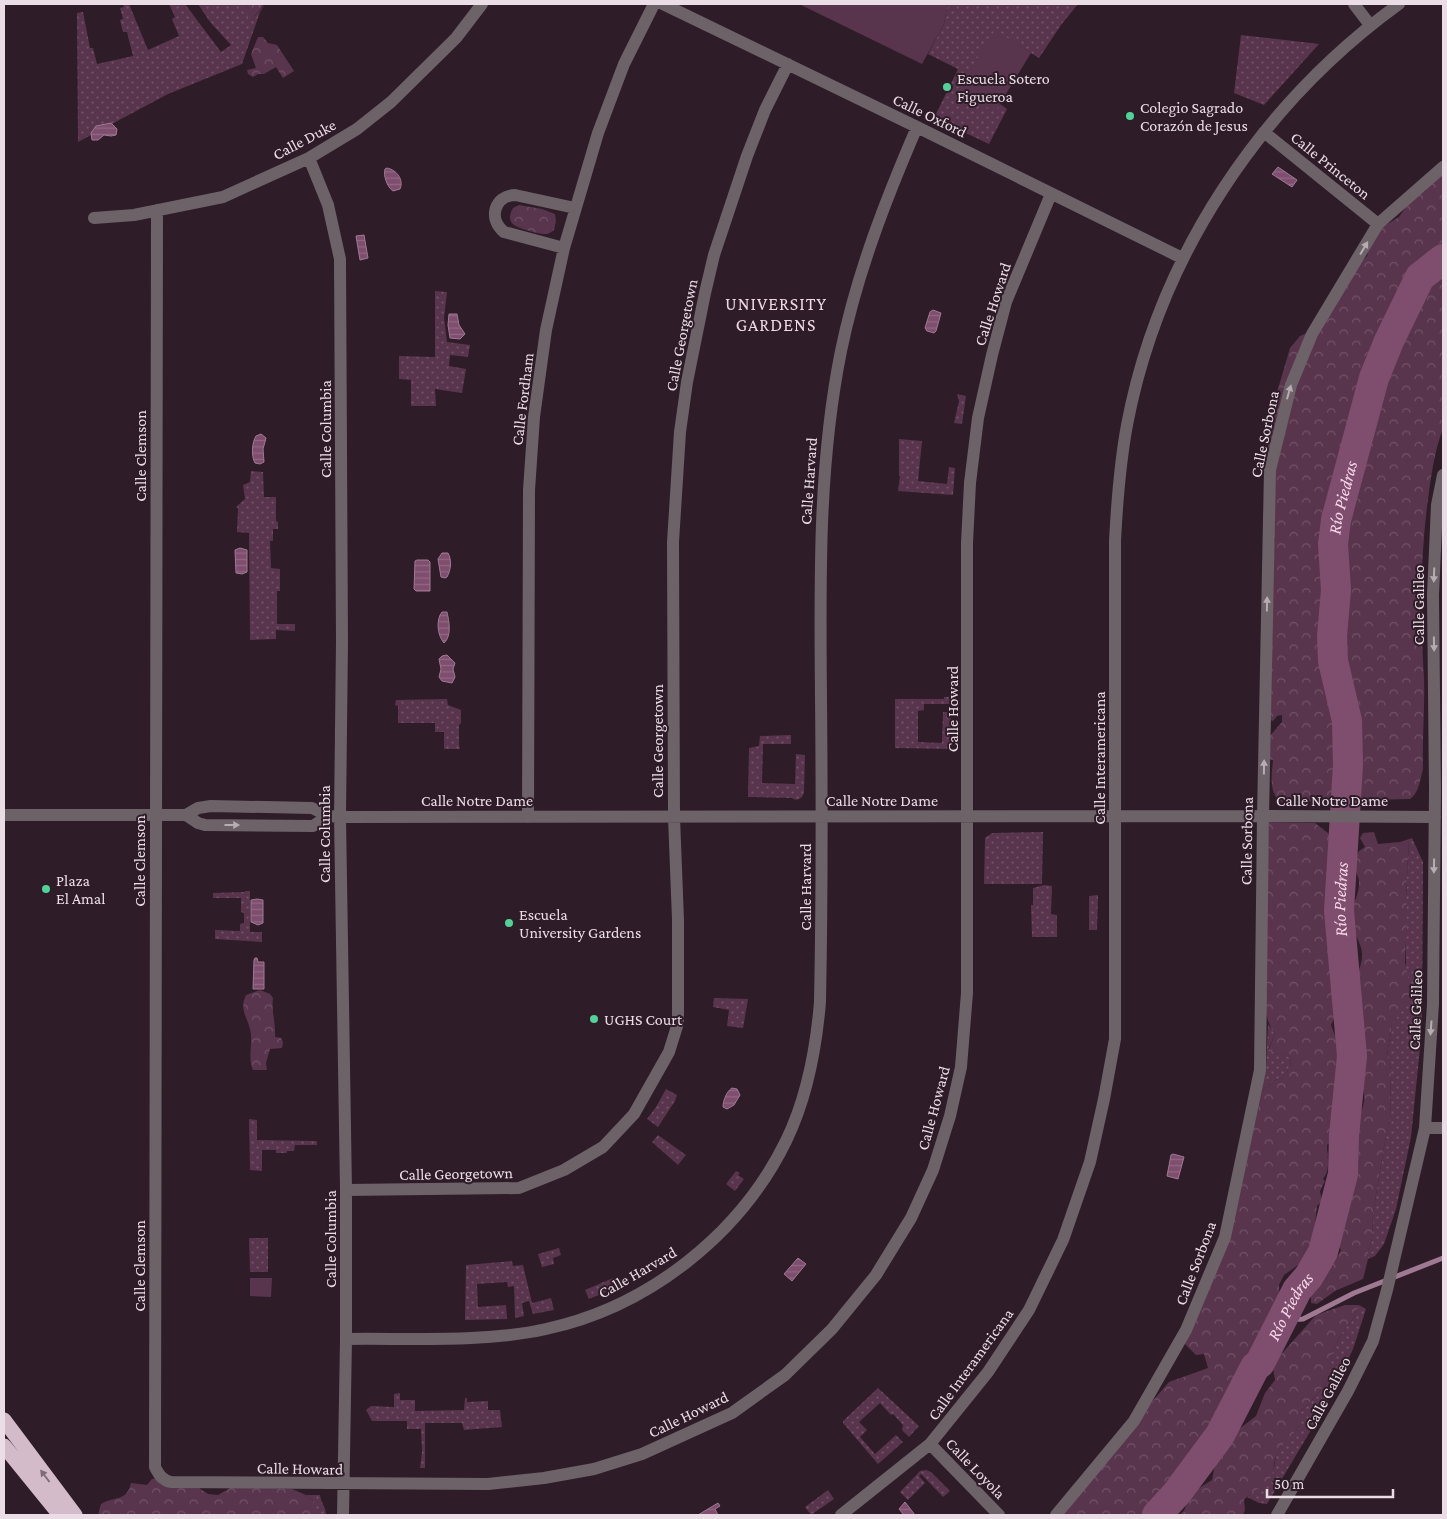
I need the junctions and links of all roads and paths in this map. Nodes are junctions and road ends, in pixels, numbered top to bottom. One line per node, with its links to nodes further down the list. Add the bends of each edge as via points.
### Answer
1 (482, 4): 10 (street, Calle Duke, via 456,38 391,102 357,129)
2 (654, 4): 13 (street, Calle Fordham, via 624,64)
3 (663, 4): 7 (street, Calle Oxford)
4 (1354, 4): 6 (street)
5 (1399, 4): 6 (street, Calle Interamericana)
6 (1370, 24): 9 (street, Calle Interamericana, via 1293,97)
7 (788, 64): 8 (street, Calle Oxford); 29 (street, Calle Georgetown, via 765,110 726,217 705,293 687,382 680,432 673,542)
8 (917, 127): 12 (street, Calle Oxford); 26 (street, Calle Harvard, via 865,258 841,350 829,426 821,515)
9 (1264, 132): 16 (street, Calle Princeton); 18 (street, Calle Interamericana, via 1228,181)
10 (309, 158): 14 (street, Calle Duke, via 223,197); 24 (street, Calle Columbia, via 328,205 340,259 342,641)
11 (1443, 167): 16 (street, Calle Sorbona)
12 (1051, 194): 18 (street, Calle Oxford); 30 (street, Calle Howard, via 1006,302 978,418 967,542)
13 (575, 208): 17 (street, Calle Fordham); 17 (street, via 515,195 500,200 495,213 497,227 504,232)
14 (157, 210): 15 (street, Calle Duke); 21 (street, Calle Clemson)
15 (94, 218)
16 (1378, 224): 28 (street, Calle Sorbona, one-way to 16, via 1270,470 1291,385 1312,334)
17 (564, 248): 25 (street, Calle Fordham, via 546,330 534,417 529,490)
18 (1182, 258): 27 (street, Calle Interamericana, via 1157,317 1140,371 1127,424 1118,484 1115,541)
19 (1443, 475): 20 (street, Calle Galileo, one-way to 20, via 1437,505)
20 (1438, 596): 31 (street, Calle Galileo, one-way to 31)
21 (156, 814): 22 (street); 23 (street); 39 (street, Calle Clemson, via 155,1467 164,1481)
22 (186, 814): 24 (street, via 211,806 312,808); 24 (street, one-way to 24, via 205,825 313,826)
23 (4, 815)
24 (334, 816): 25 (street, Calle Notre Dame); 34 (street, Calle Columbia)
25 (528, 816): 29 (street, Calle Notre Dame)
26 (822, 816): 29 (street, Calle Notre Dame); 30 (street, Calle Notre Dame); 35 (street, Calle Harvard, via 820,1002 811,1069 786,1140 761,1183 729,1224 674,1273 639,1294 572,1322 492,1337)
27 (1116, 816): 28 (street, Calle Notre Dame); 30 (street, Calle Notre Dame); 37 (street, Calle Interamericana, via 1115,1039 1090,1162 1063,1240 1029,1310 988,1372)
28 (1263, 816): 31 (street, Calle Notre Dame); 46 (street, Calle Sorbona, via 1260,1070 1225,1237 1186,1330 1134,1422)
29 (674, 817): 34 (street, Calle Georgetown, via 678,1023 669,1052 634,1114 602,1146 564,1170 519,1188)
30 (968, 817): 40 (street, Calle Howard, via 966,1021 961,1067 950,1116 933,1170 911,1218 876,1275 832,1329 785,1375 732,1413 642,1454 594,1469 488,1484)
31 (1435, 817): 32 (street, Calle Galileo, one-way to 32, via 1433,1004)
32 (1425, 1128): 33 (street); 47 (street, Calle Galileo, via 1373,1341)
33 (1443, 1128)
34 (346, 1190): 35 (street, Calle Columbia)
35 (346, 1339): 40 (street, Calle Columbia)
36 (4, 1420): 42 (highway, one-way to 36)
37 (930, 1444): 44 (street, Calle Interamericana); 45 (street, Calle Loyola)
38 (4, 1446): 41 (highway)
39 (191, 1483): 40 (street, Calle Howard)
40 (343, 1485): 43 (street, Calle Columbia)
41 (60, 1515)
42 (75, 1515)
43 (343, 1515)
44 (841, 1515)
45 (999, 1515)
46 (1056, 1515)
47 (1277, 1515)

